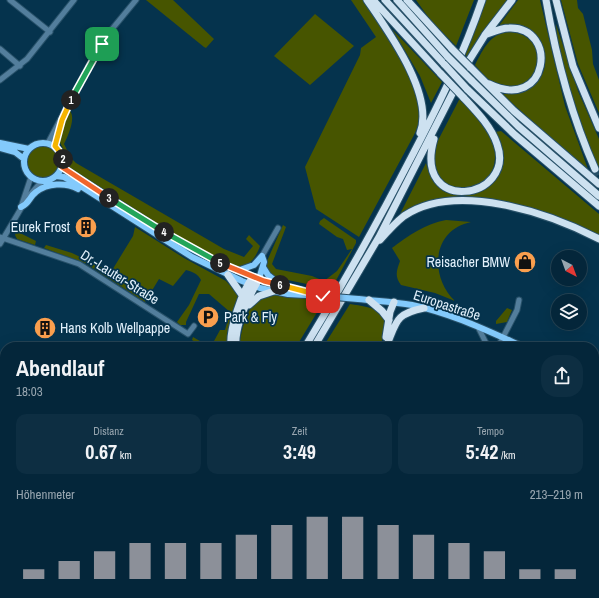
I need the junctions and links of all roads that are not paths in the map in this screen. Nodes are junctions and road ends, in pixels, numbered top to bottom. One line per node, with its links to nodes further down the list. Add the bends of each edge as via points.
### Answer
1 (10, 0): 15 (street)
2 (74, 0): 15 (street)
3 (136, 0): 21 (street, via 112,29 96,54)
4 (367, 0): 30 (highway, via 394,43 421,95 424,118)
5 (373, 0): 22 (highway, bridge, via 484,122 497,145 498,165 488,182 473,191 457,192 447,188 436,178 429,160)
6 (385, 0): 39 (highway, bridge, via 467,89 515,135)
7 (397, 0): 38 (highway, bridge, via 448,57 518,126)
8 (407, 0): 14 (highway)
9 (413, 0): 14 (highway)
10 (482, 0): 30 (highway, via 444,94)
11 (512, 0): 16 (highway)
12 (546, 0): 32 (highway, via 558,61 572,110)
13 (556, 0): 23 (highway, via 573,66)
14 (431, 26): 20 (highway, bridge)
15 (50, 32): 18 (street)
16 (485, 35): 20 (highway, via 506,28 522,30 537,43 542,61 534,81 517,91 500,89); 22 (highway, via 470,58)
17 (0, 49): 18 (street)
18 (20, 66): 19 (street)
19 (0, 80)
20 (483, 81): 36 (highway)
21 (62, 120): 25 (street); 26 (street)
22 (438, 124): 42 (highway)
23 (599, 128)
24 (0, 143): 28 (main road)
25 (48, 143): 26 (main road); 28 (main road, via 36,144)
26 (55, 146): 31 (main road, via 62,155)
27 (0, 148): 29 (main road, via 16,152)
28 (29, 149): 29 (main road)
29 (24, 159): 34 (main road, via 26,170)
30 (411, 160): 45 (highway, via 372,232)
31 (62, 167): 33 (main road); 48 (main road, Europastraße, via 186,246)
32 (595, 169)
33 (56, 176): 35 (main road); 37 (main road, Europastraße, via 64,177)
34 (31, 177): 35 (main road); 40 (street)
35 (42, 181): 40 (street)
36 (599, 184)
37 (93, 194): 40 (main road, via 66,184 56,185 37,191); 49 (main road, Europastraße, via 192,257)
38 (599, 196)
39 (599, 206)
40 (21, 208): 44 (street)
41 (278, 228): 46 (street)
42 (380, 238): 43 (highway, via 393,225 413,212 440,202 457,201 517,208 544,215); 45 (highway)
43 (599, 239)
44 (1, 240): 62 (street, Dr.-Lauter-Straße, via 79,264 188,334)
45 (364, 254): 68 (highway); 69 (highway)
46 (262, 256): 47 (main road); 48 (main road, via 254,265); 50 (main road)
47 (263, 267): 50 (main road); 52 (main road)
48 (237, 271): 50 (main road, Europastraße)
49 (228, 275): 51 (main road, Europastraße); 54 (highway)
50 (256, 278): 51 (highway); 52 (main road, Europastraße)
51 (251, 285): 53 (main road, Europastraße); 54 (highway); 59 (highway)
52 (278, 285): 55 (main road, Europastraße, via 306,291)
53 (274, 291): 55 (main road, Europastraße); 59 (highway, via 259,296)
54 (242, 295): 66 (highway, via 232,329)
55 (312, 295): 56 (main road, Europastraße, bridge)
56 (369, 300): 58 (main road, Europastraße); 61 (highway)
57 (519, 300): 65 (street, via 519,307)
58 (394, 302): 60 (main road, Europastraße); 61 (highway); 63 (highway)
59 (246, 306): 67 (highway, via 238,328)
60 (424, 308): 63 (highway, via 405,313); 64 (main road, Europastraße)
61 (389, 320): 70 (highway)
62 (194, 326)
63 (393, 326): 71 (highway)
64 (478, 327): 65 (main road, Europastraße); 72 (street)
65 (503, 338): 73 (street); 74 (main road, Europastraße)
66 (231, 342)
67 (237, 342)
68 (308, 342)
69 (317, 342)
70 (384, 342)
71 (388, 342)
72 (486, 342)
73 (501, 342)
74 (512, 342)

